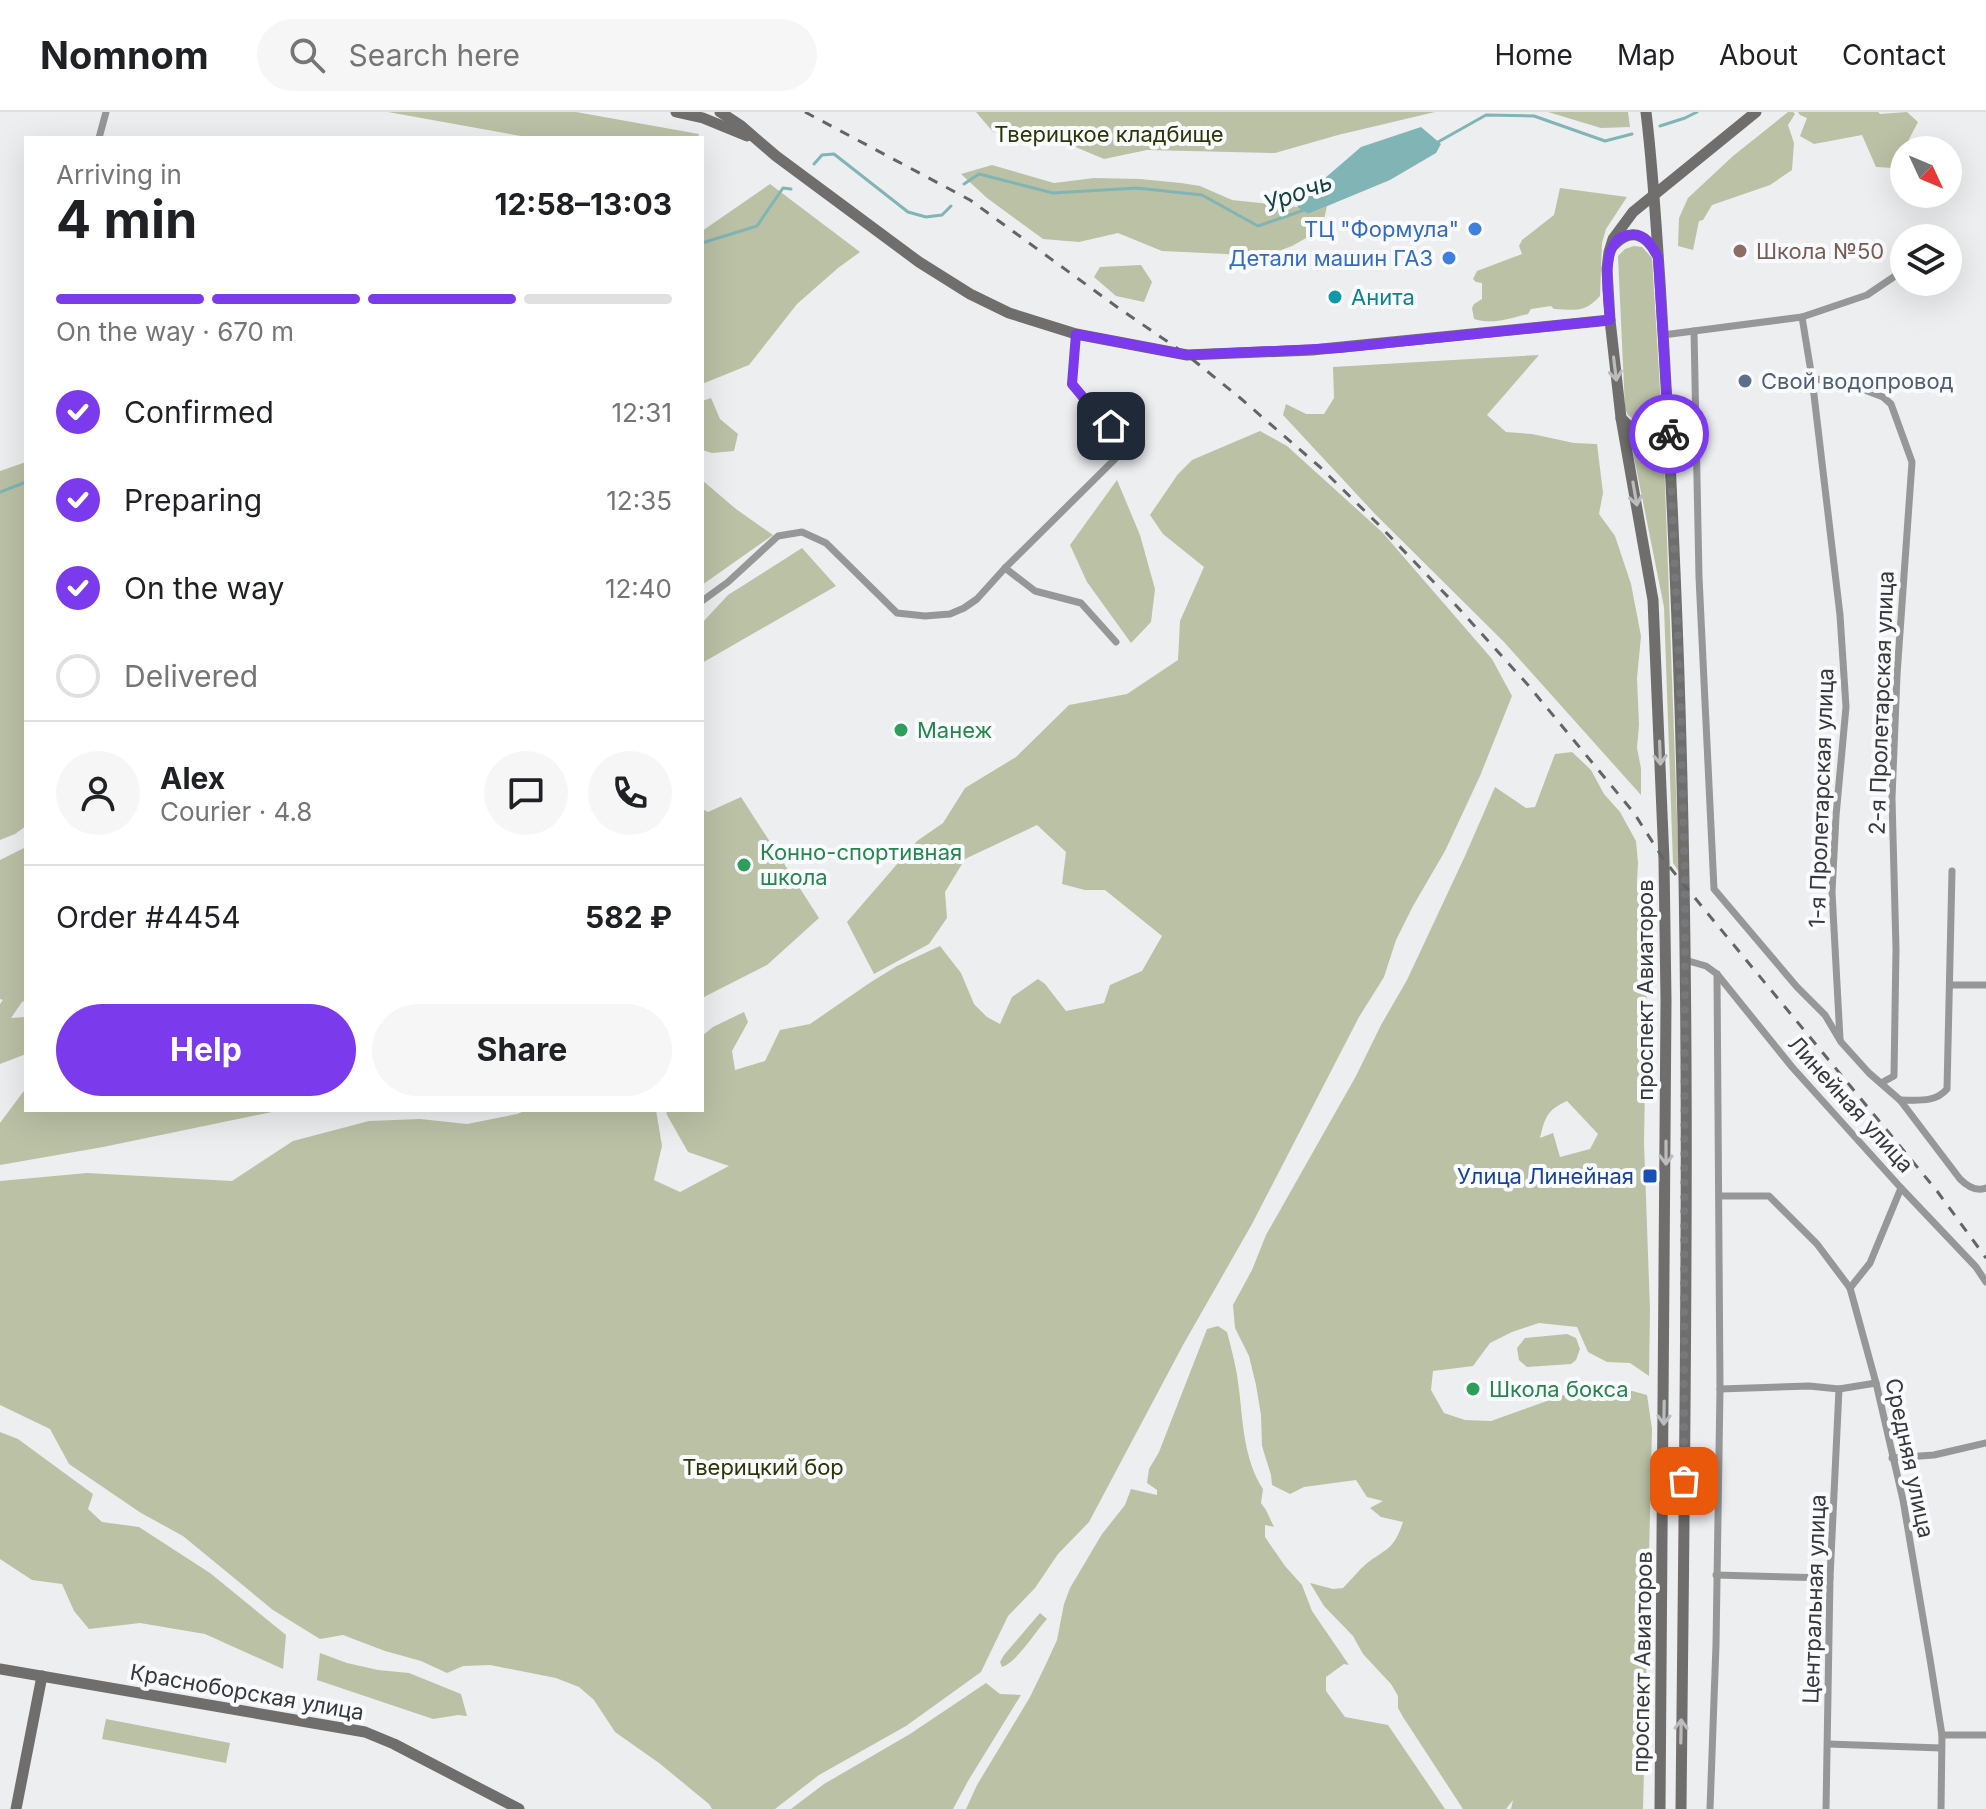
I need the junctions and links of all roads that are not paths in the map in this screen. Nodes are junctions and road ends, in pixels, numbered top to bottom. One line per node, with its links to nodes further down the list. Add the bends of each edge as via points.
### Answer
1 (106, 112): 6 (street)
2 (676, 112): 7 (main road)
3 (720, 112): 7 (main road)
4 (1646, 112): 8 (main road, проспект Авиаторов)
5 (1756, 112): 8 (main road)
6 (100, 136)
7 (755, 139): 15 (main road, via 970,294 1009,313)
8 (1655, 193): 9 (main road, проспект Авиаторов, via 1619,229); 10 (main road, проспект Авиаторов)
9 (1609, 252): 10 (main road, via 1633,234 1651,244); 13 (main road, проспект Авиаторов)
10 (1658, 257): 16 (main road, проспект Авиаторов)
11 (1890, 279): 12 (street, via 1867,295)
12 (1802, 317): 14 (street); 17 (street, 1-я Пролетарская улица)
13 (1610, 320): 15 (main road, via 1328,349 1187,355); 19 (main road, проспект Авиаторов, one-way to 19)
14 (1694, 331): 16 (street); 28 (street, via 1714,889 1825,1015)
15 (1076, 334): 20 (street, via 1072,384 1111,426 1116,458)
16 (1663, 335): 18 (main road, проспект Авиаторов)
17 (1812, 378): 28 (street, 1-я Пролетарская улица, via 1846,707 1832,892); 29 (street, 2-я Пролетарская улица, via 1883,397 1891,404 1912,462 1892,798 1894,1076)
18 (1668, 412): 19 (main road, via 1665,422 1651,432 1632,430); 24 (main road, проспект Авиаторов)
19 (1621, 418): 51 (main road, проспект Авиаторов, one-way to 51, via 1653,600 1664,860)
20 (1005, 568): 21 (street, via 977,599 950,614 897,613 826,543 802,532 778,536); 22 (street, via 1035,591 1081,603)
21 (704, 600)
22 (1116, 642)
23 (1952, 871): 26 (street)
24 (1685, 960): 25 (street, Линейная улица); 52 (main road, проспект Авиаторов, one-way to 24)
25 (1717, 974): 31 (street, Линейная улица); 33 (street)
26 (1950, 985): 27 (street); 30 (street, via 1947,1089 1934,1099)
27 (1986, 985)
28 (1841, 1042): 29 (street)
29 (1881, 1083): 30 (street)
30 (1900, 1100): 32 (street, via 1960,1179 1974,1189)
31 (1901, 1188): 34 (street, Линейная улица); 35 (street, via 1870,1263)
32 (1986, 1188)
33 (1719, 1196): 35 (street, Средняя улица, via 1769,1196 1817,1244); 37 (street)
34 (1986, 1282)
35 (1850, 1288): 36 (street, Средняя улица)
36 (1876, 1383): 38 (street); 40 (street, Средняя улица)
37 (1720, 1389): 38 (street); 41 (street)
38 (1839, 1389): 42 (street, Центральная улица)
39 (1986, 1443): 40 (street)
40 (1892, 1458): 45 (street, Средняя улица)
41 (1716, 1575): 42 (street); 53 (street)
42 (1830, 1578): 47 (street, Центральная улица)
43 (0, 1669): 44 (main road, Красноборская улица)
44 (42, 1676): 49 (main road); 50 (main road, Красноборская улица, via 365,1732)
45 (1942, 1735): 46 (street); 48 (street, Средняя улица)
46 (1986, 1735)
47 (1828, 1744): 48 (street); 54 (street, Центральная улица)
48 (1941, 1748): 55 (street, Средняя улица)
49 (16, 1809)
50 (519, 1809)
51 (1660, 1809)
52 (1681, 1809)
53 (1710, 1809)
54 (1826, 1809)
55 (1941, 1809)

